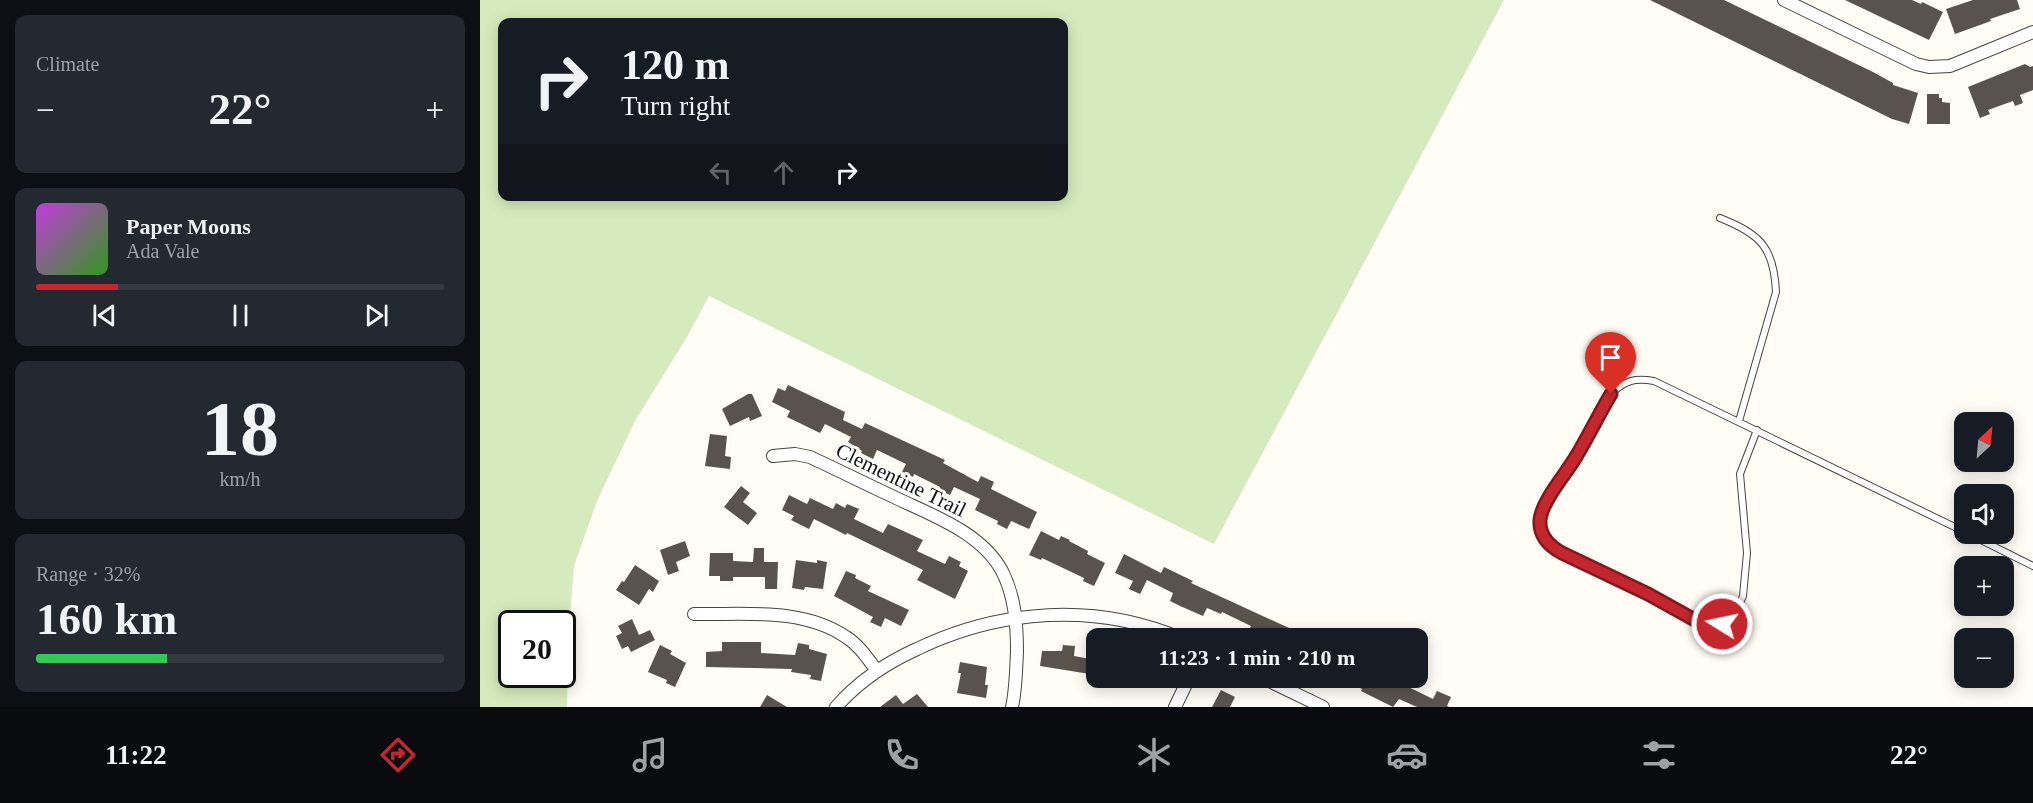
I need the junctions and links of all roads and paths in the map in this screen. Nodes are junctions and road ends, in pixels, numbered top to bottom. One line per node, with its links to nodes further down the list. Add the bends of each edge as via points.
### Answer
1 (1784, 0): 2 (street, via 1929,67 1950,66)
2 (2033, 32)
3 (1720, 218): 4 (lane, via 1761,240 1775,274 1776,292)
4 (1739, 421): 5 (lane); 5 (lane, via 1654,381 1640,378 1619,386 1546,504 1540,519 1544,539 1562,553 1702,624 1722,624 1736,612 1743,596 1747,553 1740,474)
5 (1756, 430): 7 (lane)
6 (773, 456): 11 (street, Clementine Trail, via 788,453 810,457 960,530 1002,571)
7 (1954, 527)
8 (1989, 544): 9 (lane)
9 (2033, 566)
10 (694, 614): 13 (street, via 778,615 814,621 848,637)
11 (1016, 617): 12 (street, via 1099,617); 13 (street, via 933,641); 17 (street, Clementine Trail)
12 (1150, 628)
13 (877, 671): 16 (street)
14 (1184, 688): 18 (street)
15 (1284, 688): 19 (street)
16 (836, 707)
17 (1012, 707)
18 (1175, 707)
19 (1323, 707)

